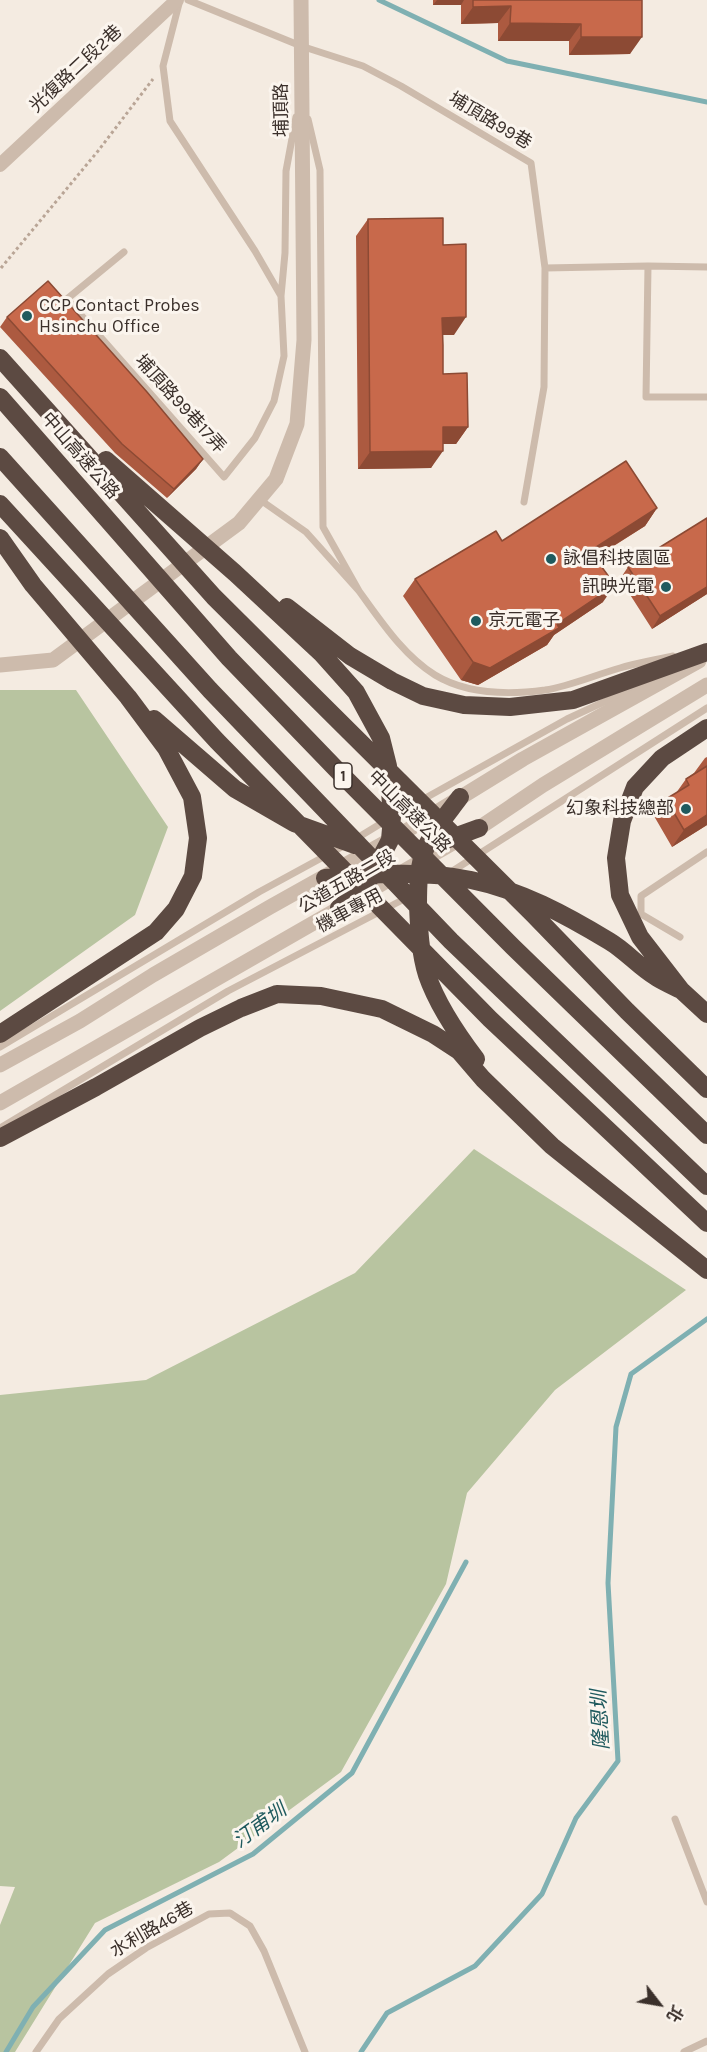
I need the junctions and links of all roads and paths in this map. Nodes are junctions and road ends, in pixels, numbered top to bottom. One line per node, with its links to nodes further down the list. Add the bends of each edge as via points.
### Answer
1 (179, 0): 5 (lane); 7 (street, 光復路二段2巷)
2 (188, 0): 4 (lane, 埔頂路99巷)
3 (301, 0): 4 (street, 埔頂路)
4 (301, 46): 6 (street, 埔頂路); 12 (lane, 埔頂路99巷, via 372,71 531,163)
5 (163, 66): 11 (path); 13 (lane, via 170,121)
6 (301, 87): 13 (lane, via 286,171); 18 (street, 埔頂路, via 304,340 297,424 276,479); 23 (lane, via 320,170 323,527)
7 (0, 165)
8 (124, 252): 13 (lane, 埔頂路99巷17弄, via 67,299 224,477 255,438 274,401 284,356)
9 (648, 266): 10 (lane); 12 (lane); 16 (lane, via 646,397)
10 (707, 267)
11 (1, 268)
12 (545, 268): 19 (lane, via 544,387)
13 (281, 296)
14 (0, 356): 22 (highway, via 112,467); 51 (highway, via 214,597)
15 (0, 396): 54 (highway, 中山高速公路 / 1, via 230,658 339,772)
16 (707, 397)
17 (0, 457): 57 (highway, 1, via 210,690 451,941)
18 (259, 499): 23 (lane, via 306,532); 25 (street, 埔頂路, via 239,523 53,660)
19 (524, 502)
20 (0, 504): 58 (highway, via 217,741 473,1003)
21 (0, 538): 27 (highway, via 33,585)
22 (235, 573): 24 (highway, via 286,606 350,656 392,681 423,696 464,705 510,707 573,700); 32 (highway, via 322,654 356,692 381,738 388,766)
23 (358, 591): 24 (lane, via 391,634 434,674 456,686 491,693 546,690 622,667)
24 (707, 653): 30 (street, 公道五路二段)
25 (0, 665)
26 (707, 685): 33 (street, via 543,784)
27 (128, 697): 34 (highway, via 235,789 294,823); 48 (highway, via 166,748 192,797 198,838 193,876 176,909 156,932)
28 (707, 708): 43 (lane)
29 (707, 728): 46 (highway, via 662,758 635,787 622,821 616,858 620,895 640,937)
30 (519, 753): 31 (street, 公道五路二段); 32 (lane)
31 (460, 797): 35 (street, 公道五路二段); 39 (highway)
32 (392, 817): 34 (lane); 35 (highway)
33 (479, 828): 39 (highway, via 438,843)
34 (349, 843): 35 (highway); 49 (lane, via 259,892)
35 (382, 847): 39 (highway); 40 (highway); 42 (street, 公道五路二段)
36 (707, 852): 38 (lane)
37 (707, 858): 38 (lane)
38 (696, 859): 45 (lane, via 641,896 641,914)
39 (422, 872): 41 (highway); 43 (highway); 53 (lane, 機車專用, via 300,954 228,991); 56 (highway, via 419,932 426,974 474,1057)
40 (374, 874): 41 (highway); 42 (highway); 44 (highway, via 366,886)
41 (399, 874): 44 (street, 公道五路二段)
42 (325, 878): 50 (street, 公道五路二段)
43 (441, 879): 46 (highway, via 484,883 522,896 611,942 656,977)
44 (339, 908): 52 (street, 公道五路二段)
45 (680, 937)
46 (681, 990): 47 (highway)
47 (707, 1014)
48 (0, 1034)
49 (0, 1047)
50 (0, 1065)
51 (707, 1089)
52 (0, 1103)
53 (0, 1128)
54 (707, 1135)
55 (0, 1138): 56 (highway, via 200,1028 278,994 321,996 382,1009 433,1034 459,1052)
56 (552, 1146): 59 (highway)
57 (707, 1186)
58 (707, 1223)
59 (707, 1270)
60 (675, 1819): 61 (lane)
61 (707, 1902)
62 (707, 2041): 65 (lane)
63 (36, 2052): 64 (lane, 水利路46巷, via 59,2019 108,1974 209,1914 230,1913 250,1926 264,1951)
64 (305, 2052)
65 (684, 2052)

